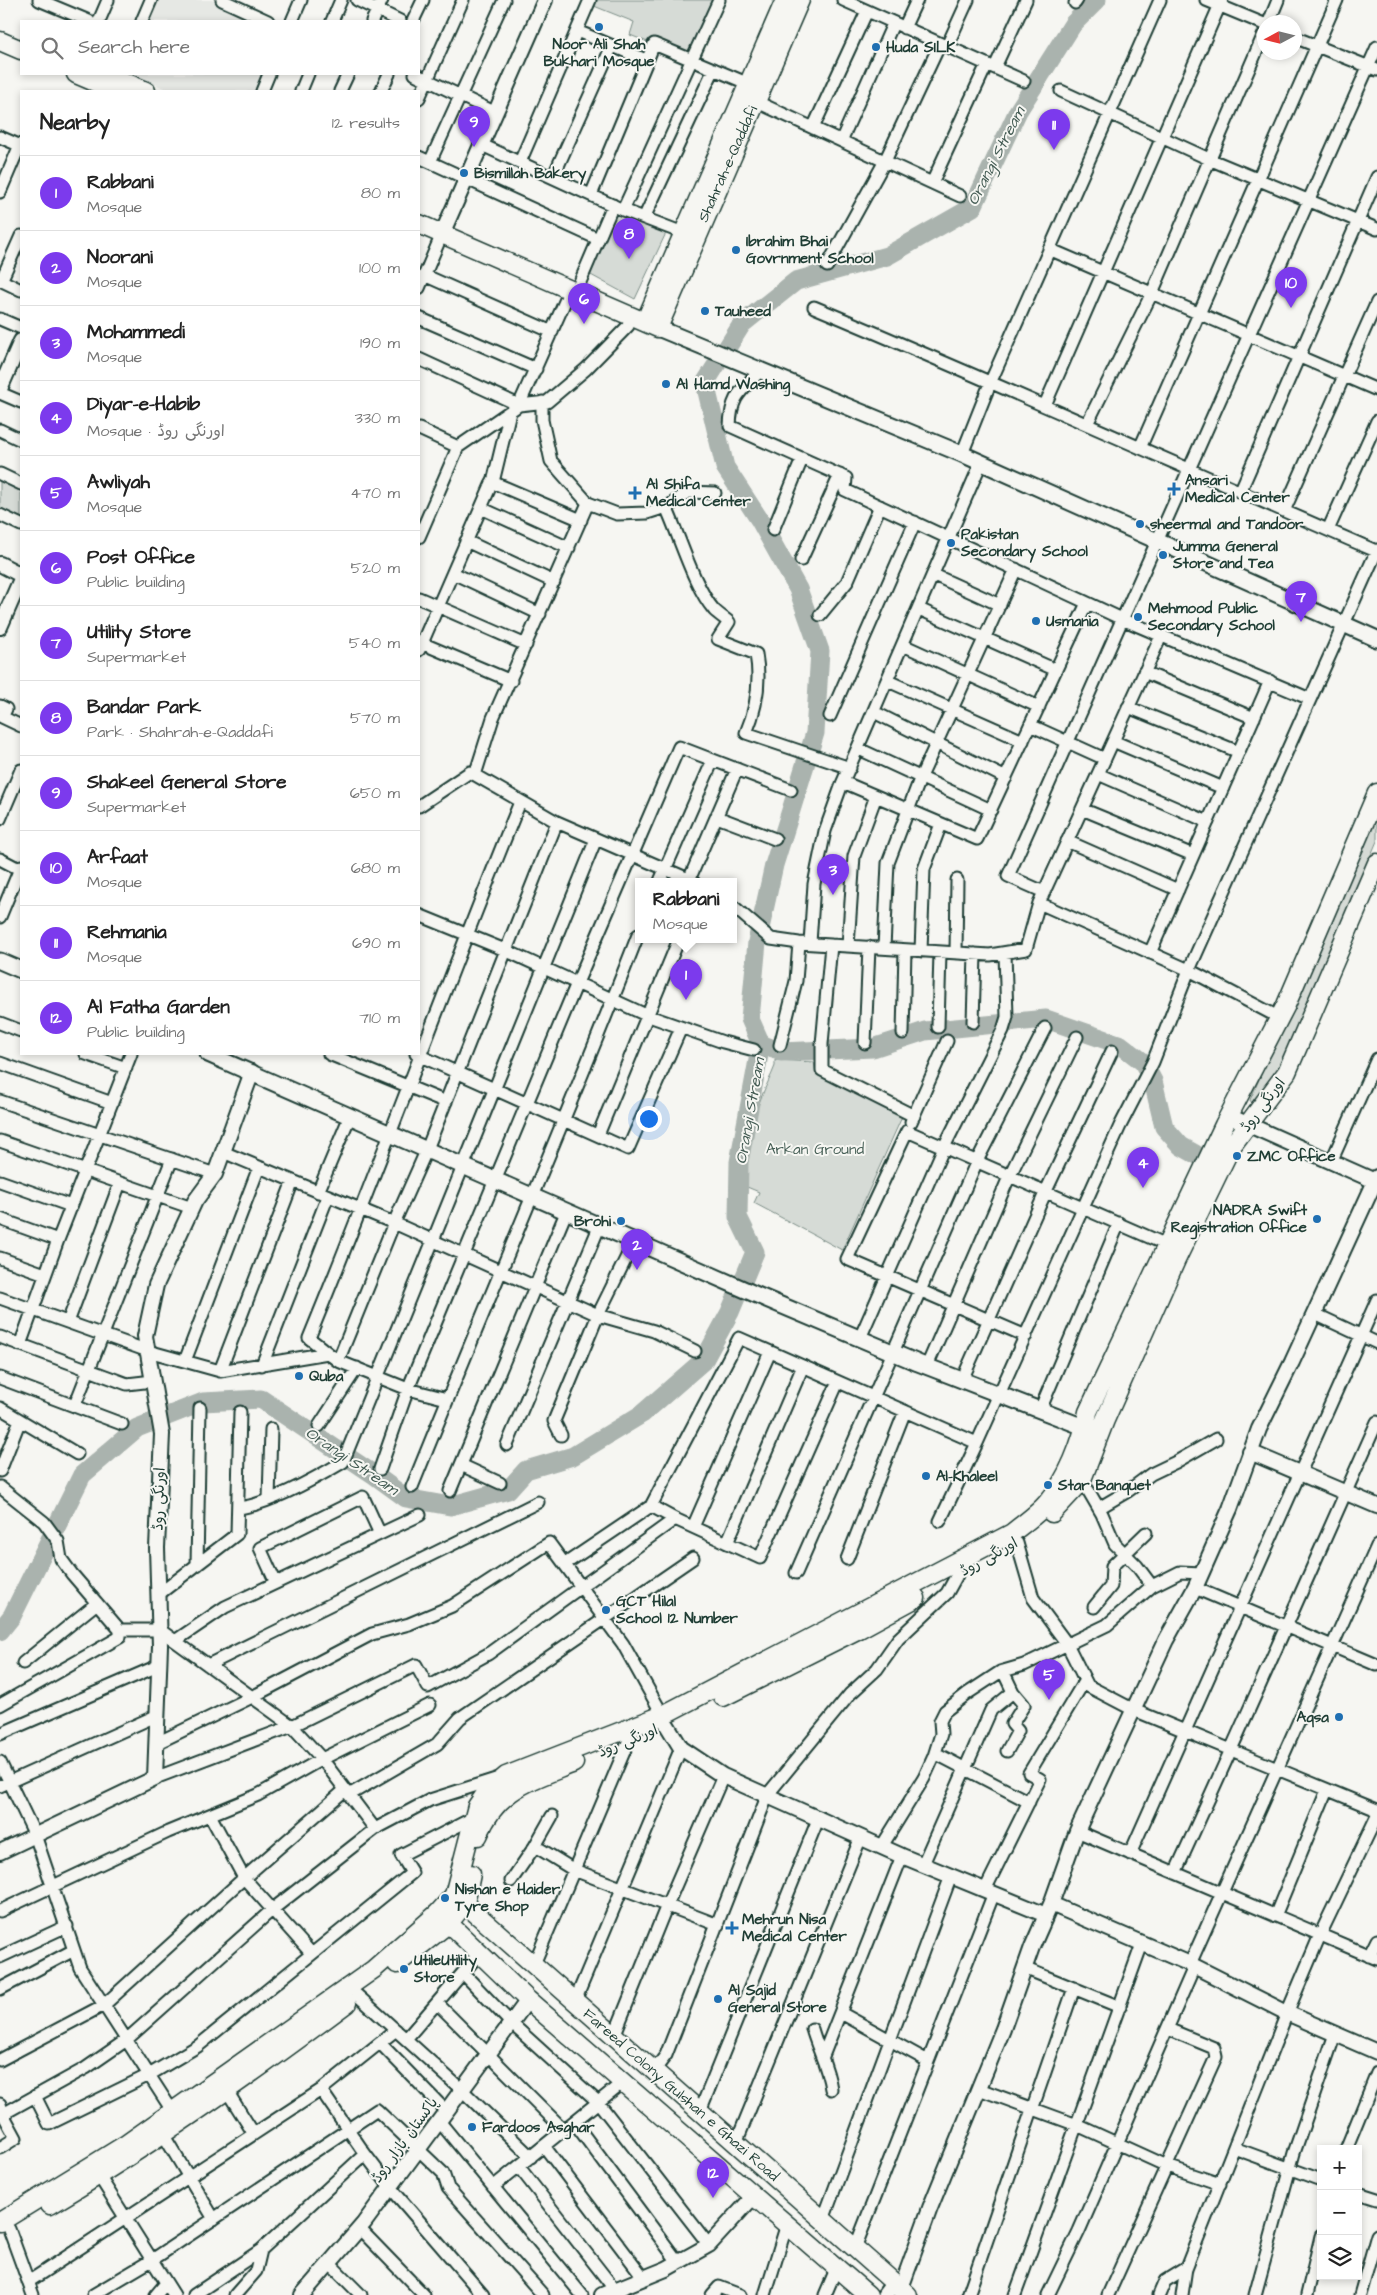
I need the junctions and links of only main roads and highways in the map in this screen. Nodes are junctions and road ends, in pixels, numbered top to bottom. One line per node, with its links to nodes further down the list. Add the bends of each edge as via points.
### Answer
1 (785, 0): 13 (main road, Shahrah-e-Qaddafi, via 683,234)
2 (800, 0): 13 (main road, Shahrah-e-Qaddafi)
3 (0, 30): 4 (main road)
4 (20, 39)
5 (0, 41): 6 (main road)
6 (20, 50)
7 (82, 75): 8 (main road)
8 (115, 81): 9 (main road)
9 (138, 90)
10 (420, 212): 12 (main road)
11 (420, 224): 12 (main road)
12 (444, 229): 13 (main road)
13 (653, 322): 14 (main road, via 763,373 962,454)
14 (1377, 639)
15 (1377, 793): 20 (main road, اورنگی روڈ, via 1280,1018 1167,1245)
16 (1376, 869): 20 (main road, اورنگی روڈ, via 1287,1072 1232,1147)
17 (0, 960): 18 (main road)
18 (20, 970)
19 (210, 1055): 20 (main road, via 893,1352 1040,1410)
20 (1091, 1424): 21 (main road, via 1063,1482 1047,1504 1012,1533); 21 (main road, اورنگی روڈ, via 1081,1482 1017,1543 858,1630)
21 (665, 1720): 22 (main road, اورنگی روڈ, via 629,1740 516,1786 494,1806 483,1822); 22 (main road, via 506,1776 486,1793 474,1817)
22 (460, 1899): 23 (main road); 25 (main road, Fareed Colony Gulshan e Ghazi Road, via 855,2248)
23 (443, 1918): 24 (main road, via 173,2112); 24 (main road, via 357,1996 227,2092 99,2176); 26 (main road, Fareed Colony Gulshan e Ghazi Road, via 528,2000)
24 (3, 2228)
25 (897, 2291)
26 (868, 2295)

